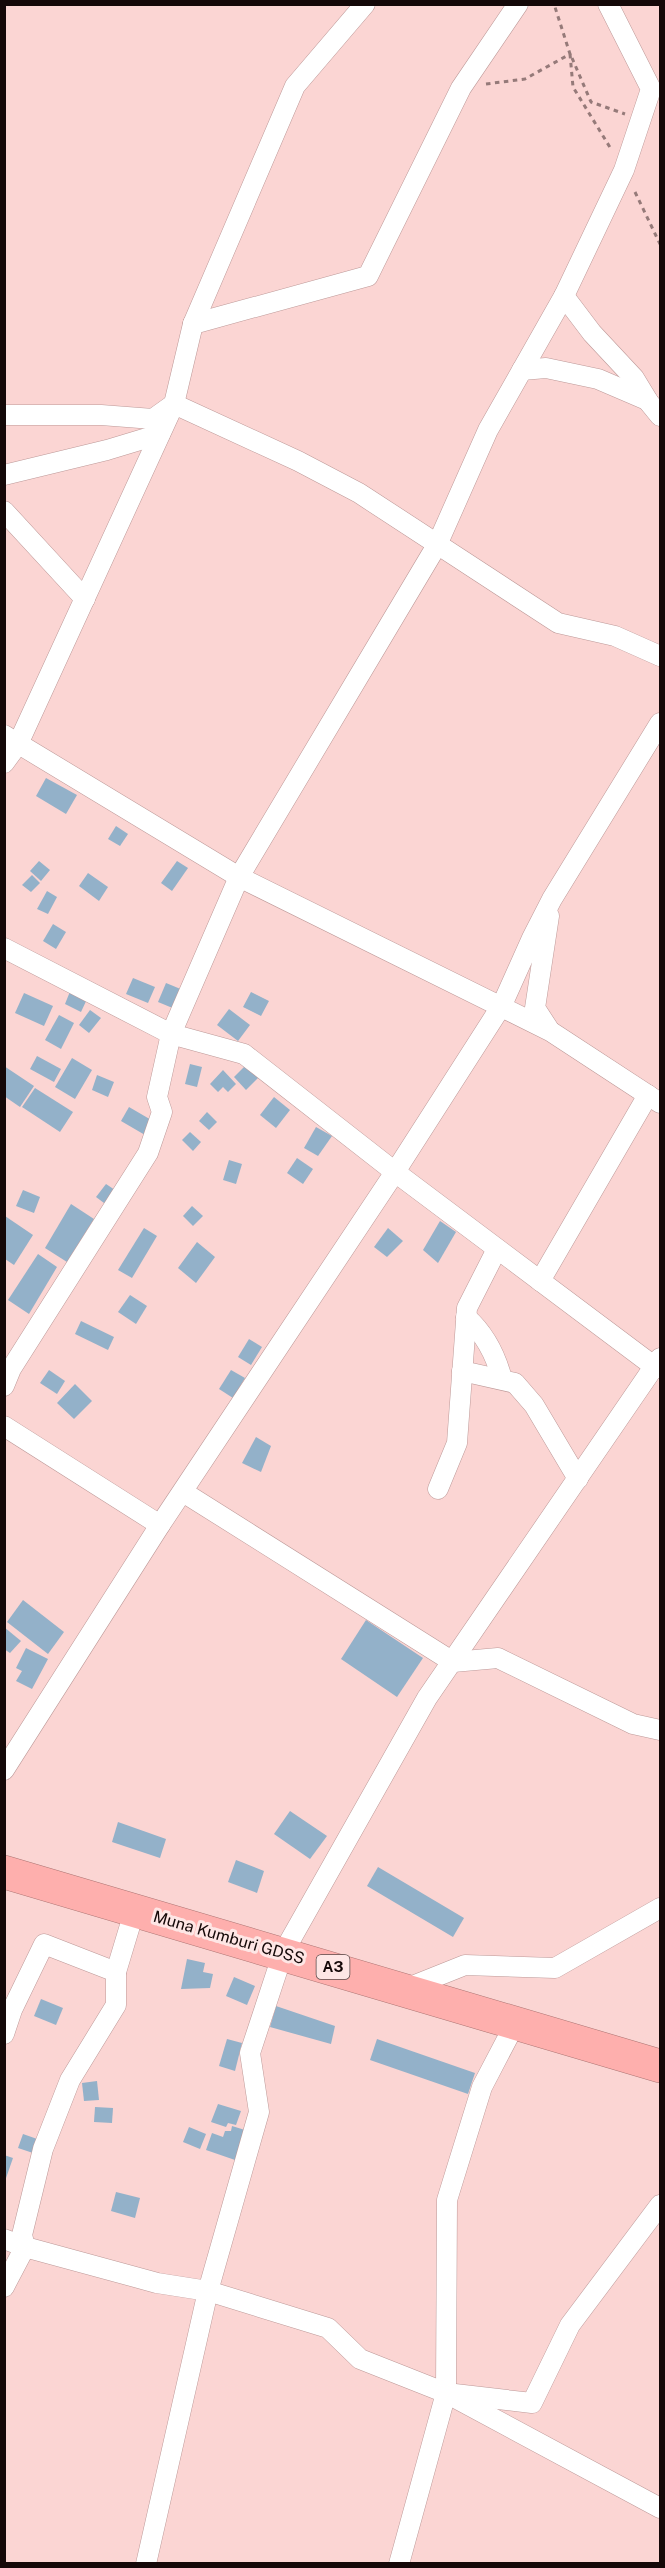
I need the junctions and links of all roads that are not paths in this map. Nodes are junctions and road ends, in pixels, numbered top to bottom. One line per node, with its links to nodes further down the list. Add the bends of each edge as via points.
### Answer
1 (365, 4): 5 (street, via 296,86)
2 (518, 4): 5 (street, via 460,88 368,276)
3 (608, 4): 4 (street, via 651,89 624,170)
4 (564, 296): 6 (street); 8 (street)
5 (193, 324): 7 (street)
6 (522, 370): 8 (street, via 546,368 598,379); 14 (street, via 488,430)
7 (174, 404): 9 (street, via 153,419); 11 (street); 14 (street, via 298,461 359,494)
8 (654, 405): 10 (street)
9 (4, 415)
10 (660, 416)
11 (160, 434): 12 (street); 15 (street)
12 (4, 476)
13 (4, 511): 15 (street)
14 (437, 545): 16 (street, via 558,623 615,636); 20 (street)
15 (85, 599): 18 (street)
16 (660, 656)
17 (660, 723): 21 (street)
18 (11, 740): 19 (street); 20 (street)
19 (4, 763)
20 (238, 877): 23 (street); 25 (street)
21 (552, 899): 23 (street); 24 (street, via 535,1008)
22 (4, 948): 25 (street)
23 (502, 1005): 24 (street); 27 (street)
24 (550, 1031): 26 (street)
25 (171, 1034): 27 (street, via 244,1054); 34 (street, via 157,1097 162,1112 148,1153)
26 (657, 1098): 29 (street)
27 (396, 1172): 28 (street); 38 (street)
28 (497, 1249): 29 (street); 30 (street)
29 (540, 1281): 31 (street)
30 (466, 1317): 32 (street); 33 (street, via 478,1327 498,1362)
31 (659, 1364): 36 (street)
32 (462, 1371): 33 (street); 37 (street, via 457,1443)
33 (502, 1379): 36 (street, via 515,1383 534,1406)
34 (4, 1386)
35 (4, 1426): 39 (street)
36 (578, 1479): 40 (street)
37 (438, 1489)
38 (183, 1492): 39 (street); 40 (street)
39 (160, 1525): 42 (street)
40 (453, 1662): 41 (street, via 498,1659 633,1724); 46 (street, via 427,1698)
41 (660, 1730)
42 (4, 1770)
43 (4, 1872): 45 (highway, Muna Kumburi GDSS / A3)
44 (660, 1908): 48 (street, via 555,1968 465,1965)
45 (135, 1909): 46 (highway, Muna Kumburi GDSS / A3); 47 (street)
46 (283, 1953): 48 (highway, Muna Kumburi GDSS / A3); 56 (street, via 250,2053 259,2112)
47 (116, 1972): 50 (street, via 44,1944); 54 (street, via 116,2004 70,2080 43,2149 21,2235)
48 (405, 1989): 49 (highway, Muna Kumburi GDSS / A3)
49 (516, 2022): 51 (highway, Muna Kumburi GDSS / A3); 57 (street, via 482,2087 447,2200)
50 (4, 2034)
51 (659, 2063)
52 (660, 2205): 57 (street, via 570,2325 532,2403)
53 (4, 2239): 54 (street)
54 (25, 2247): 55 (street); 56 (street, via 157,2283)
55 (4, 2287)
56 (208, 2291): 57 (street, via 328,2328 360,2359); 59 (street)
57 (446, 2393): 58 (street); 60 (street)
58 (660, 2508)
59 (146, 2564)
60 (399, 2564)

